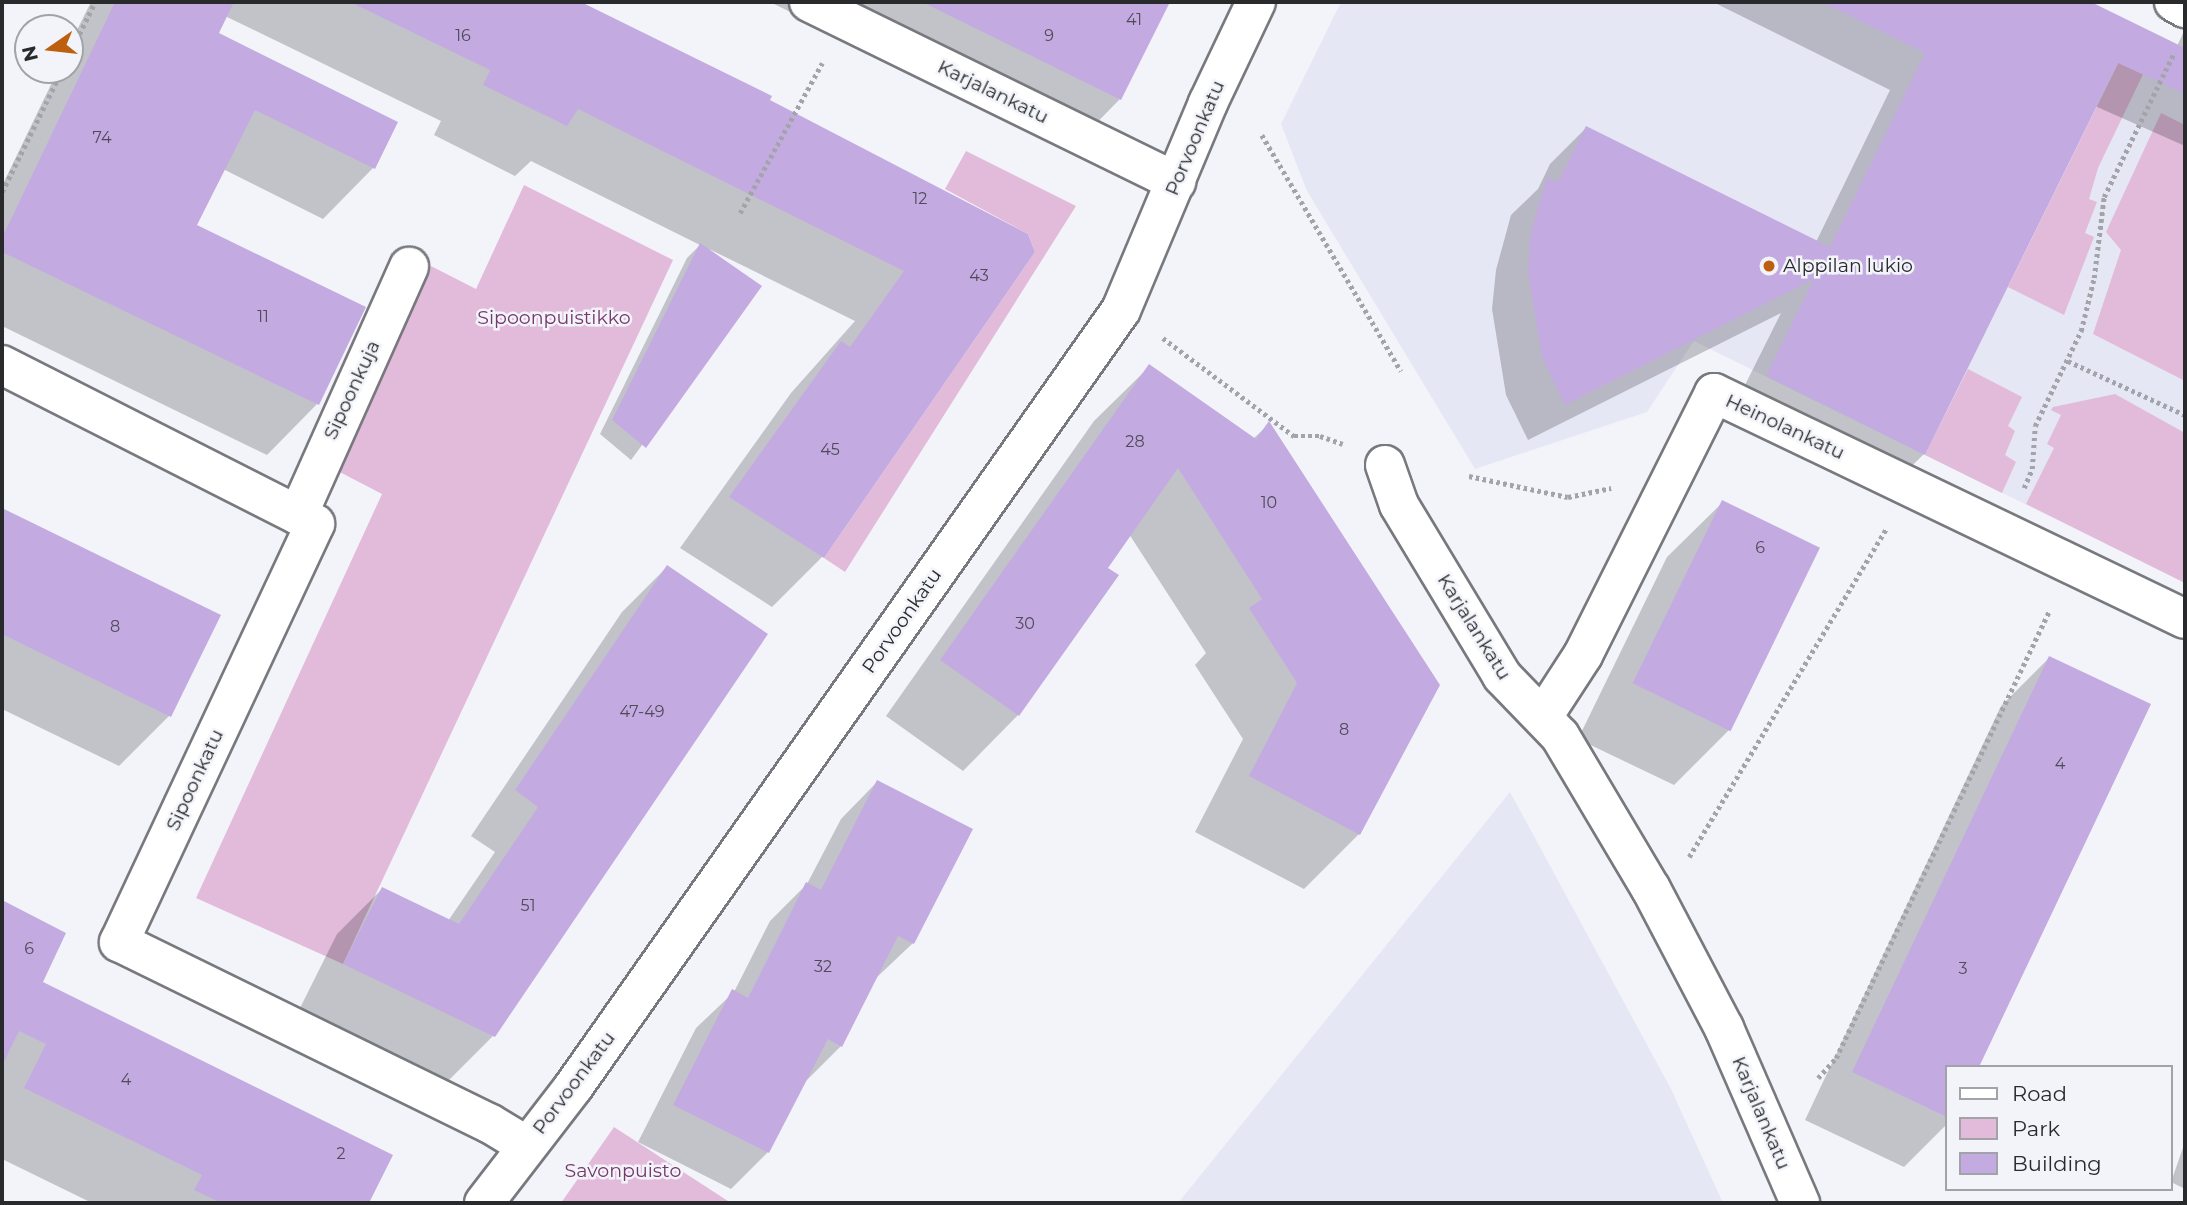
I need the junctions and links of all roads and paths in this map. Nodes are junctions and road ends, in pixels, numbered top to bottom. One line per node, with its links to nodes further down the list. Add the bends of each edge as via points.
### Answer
1 (95, 2): 7 (path)
2 (809, 2): 6 (street, Karjalankatu)
3 (1256, 2): 11 (street, Porvoonkatu)
4 (2174, 2): 5 (street)
5 (2185, 8)
6 (844, 19): 11 (street, Karjalankatu); 13 (path)
7 (84, 24)
8 (2175, 50): 16 (path, via 2104,197 2094,278)
9 (55, 84): 12 (path)
10 (1262, 135): 18 (path)
11 (1176, 182): 15 (street, Porvoonkatu)
12 (2, 192)
13 (740, 213)
14 (408, 267): 24 (street, Sipoonkuja)
15 (1121, 310): 20 (path, via 1294,436 1334,440); 31 (street, Porvoonkatu, via 574,1086)
16 (2068, 361): 19 (path); 21 (path, via 2035,426)
17 (2, 365): 24 (street)
18 (1401, 371)
19 (2185, 415)
20 (1385, 465): 28 (street, Karjalankatu, via 1399,505 1502,676)
21 (2032, 469)
22 (1469, 476): 23 (path, via 1568,496)
23 (1624, 484)
24 (298, 515): 31 (street, Sipoonkatu, via 315,524 119,942 489,1123)
25 (1893, 516): 29 (path)
26 (2055, 597): 30 (path, via 1836,1058)
27 (2185, 618): 28 (street, Heinolankatu, via 1714,393 1583,655)
28 (1544, 715): 33 (street, Karjalankatu, via 1651,889 1724,1028)
29 (1696, 850)
30 (1818, 1078)
31 (527, 1146): 32 (street, Porvoonkatu)
32 (484, 1203)
33 (1800, 1203)

